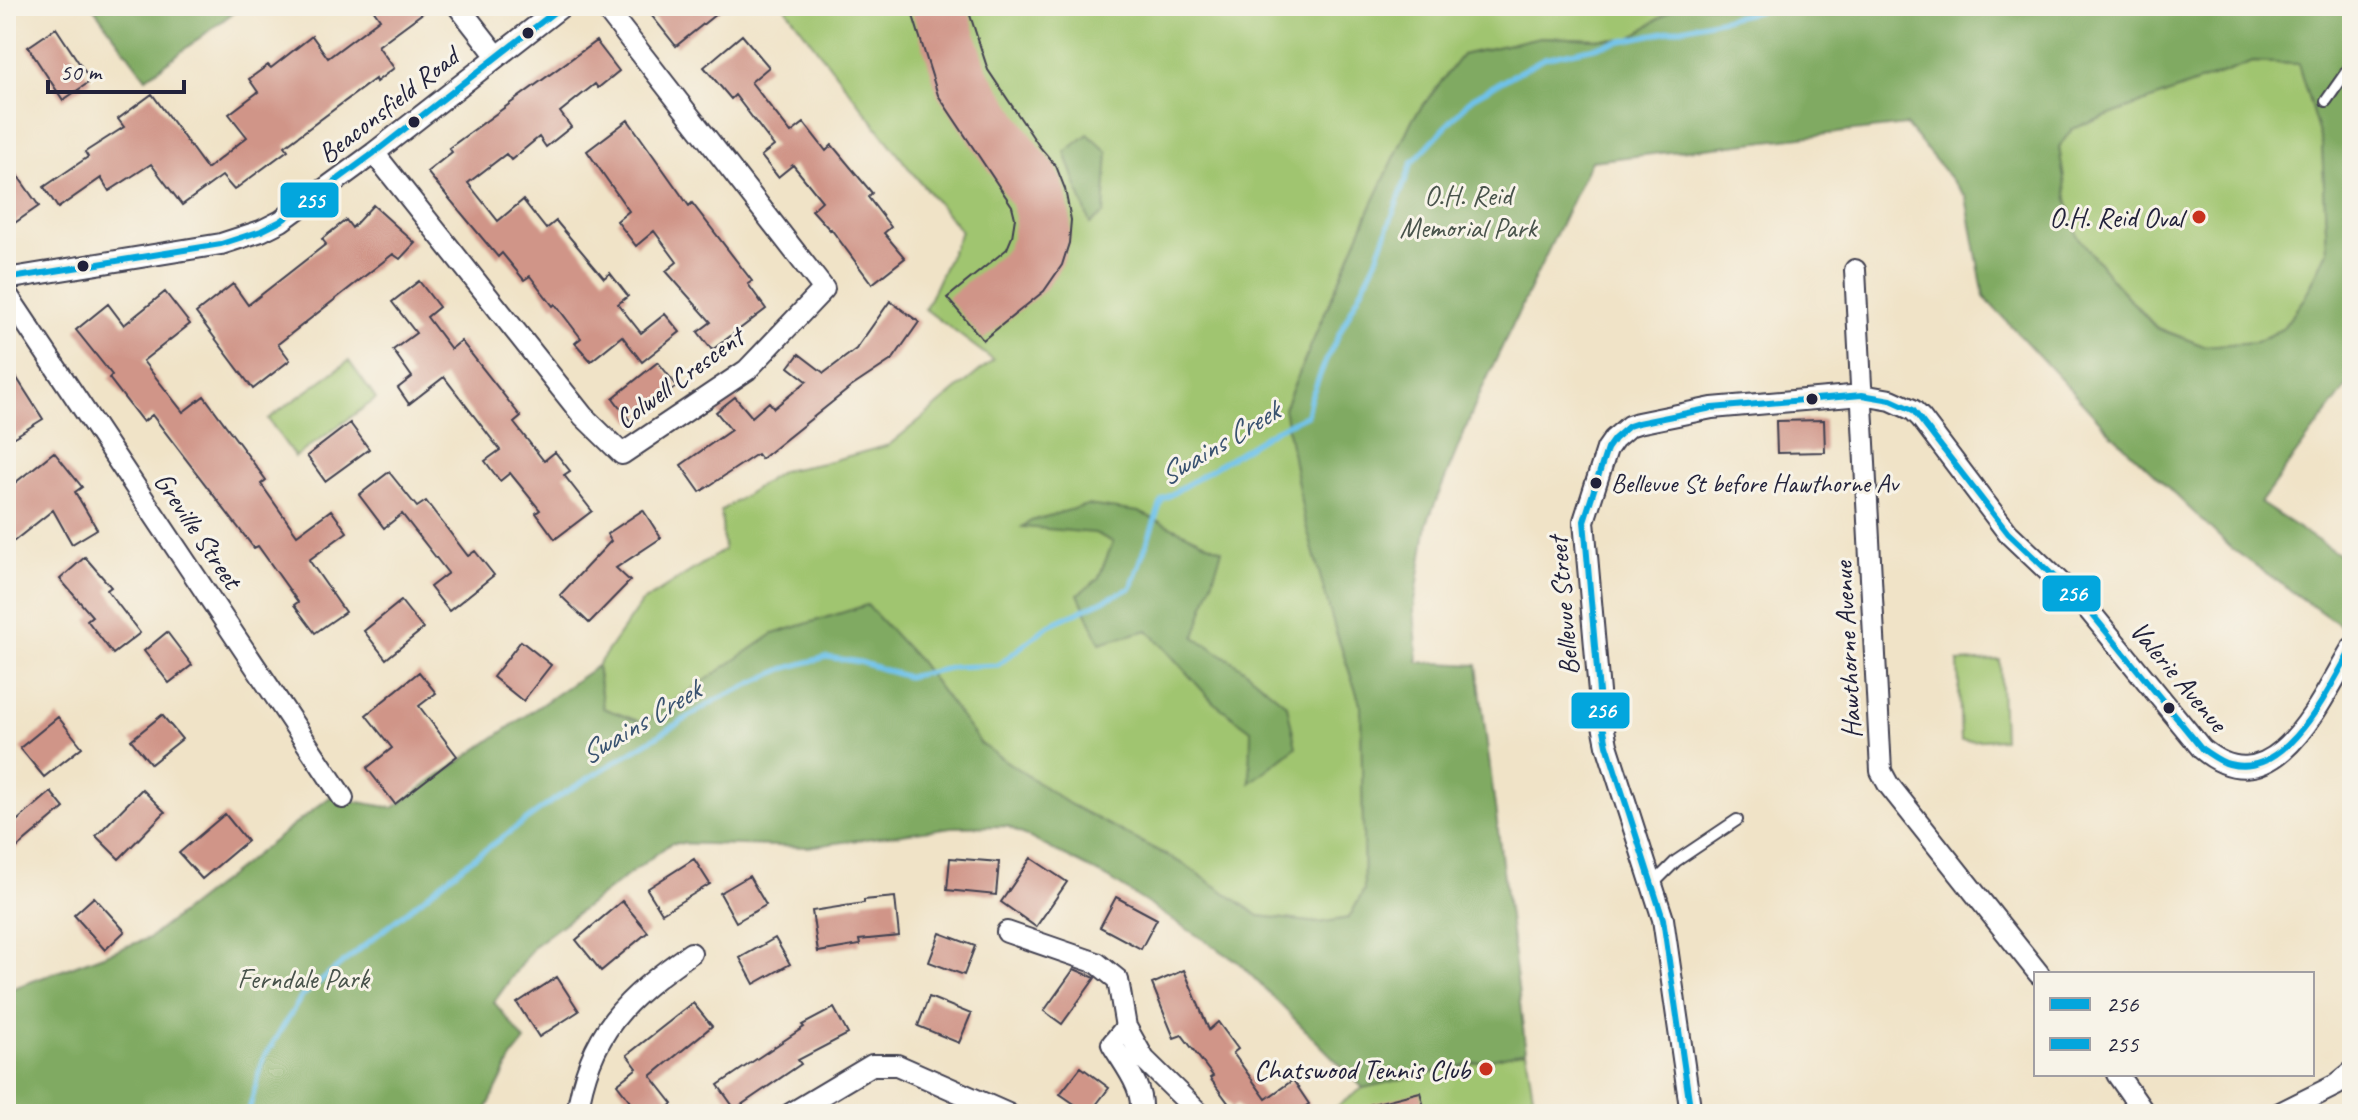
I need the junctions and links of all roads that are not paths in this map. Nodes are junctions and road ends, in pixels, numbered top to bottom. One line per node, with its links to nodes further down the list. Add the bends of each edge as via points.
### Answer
1 (458, 6): 4 (street)
2 (562, 6): 4 (street, Beaconsfield Road)
3 (604, 6): 7 (street, Colwell Crescent, via 824,289 747,370 622,454 583,416)
4 (497, 56): 7 (street, Beaconsfield Road)
5 (2352, 64): 6 (lane)
6 (2326, 101)
7 (374, 153): 9 (street, Beaconsfield Road, via 281,221 242,238)
8 (1855, 270): 11 (street, Hawthorne Avenue)
9 (6, 279)
10 (6, 293): 13 (street, Greville Street)
11 (1862, 395): 12 (street, Valerie Avenue, via 1891,400 1921,418 2008,533 2087,608 2180,725 2213,758 2237,767 2278,756 2296,738); 15 (street, Bellevue Street, via 1732,405 1638,423 1622,431 1607,449 1584,521 1601,715); 18 (street, Hawthorne Avenue, via 1881,771)
12 (2352, 648)
13 (343, 798)
14 (1737, 820): 15 (lane, via 1676,861)
15 (1653, 884): 27 (street, Bellevue Street, via 1663,919)
16 (1007, 932): 19 (street, via 1097,963 1118,980)
17 (691, 953): 22 (street, via 649,982 599,1039 581,1086)
18 (2037, 972)
19 (1126, 1027): 25 (street, via 1112,1044 1138,1089); 26 (street, via 1144,1059)
20 (2352, 1072): 29 (street)
21 (2118, 1076): 28 (street)
22 (577, 1114)
23 (790, 1114): 24 (street, via 872,1065 897,1065)
24 (1008, 1114)
25 (1140, 1114)
26 (1200, 1114)
27 (1691, 1114)
28 (2145, 1114)
29 (2278, 1114)

